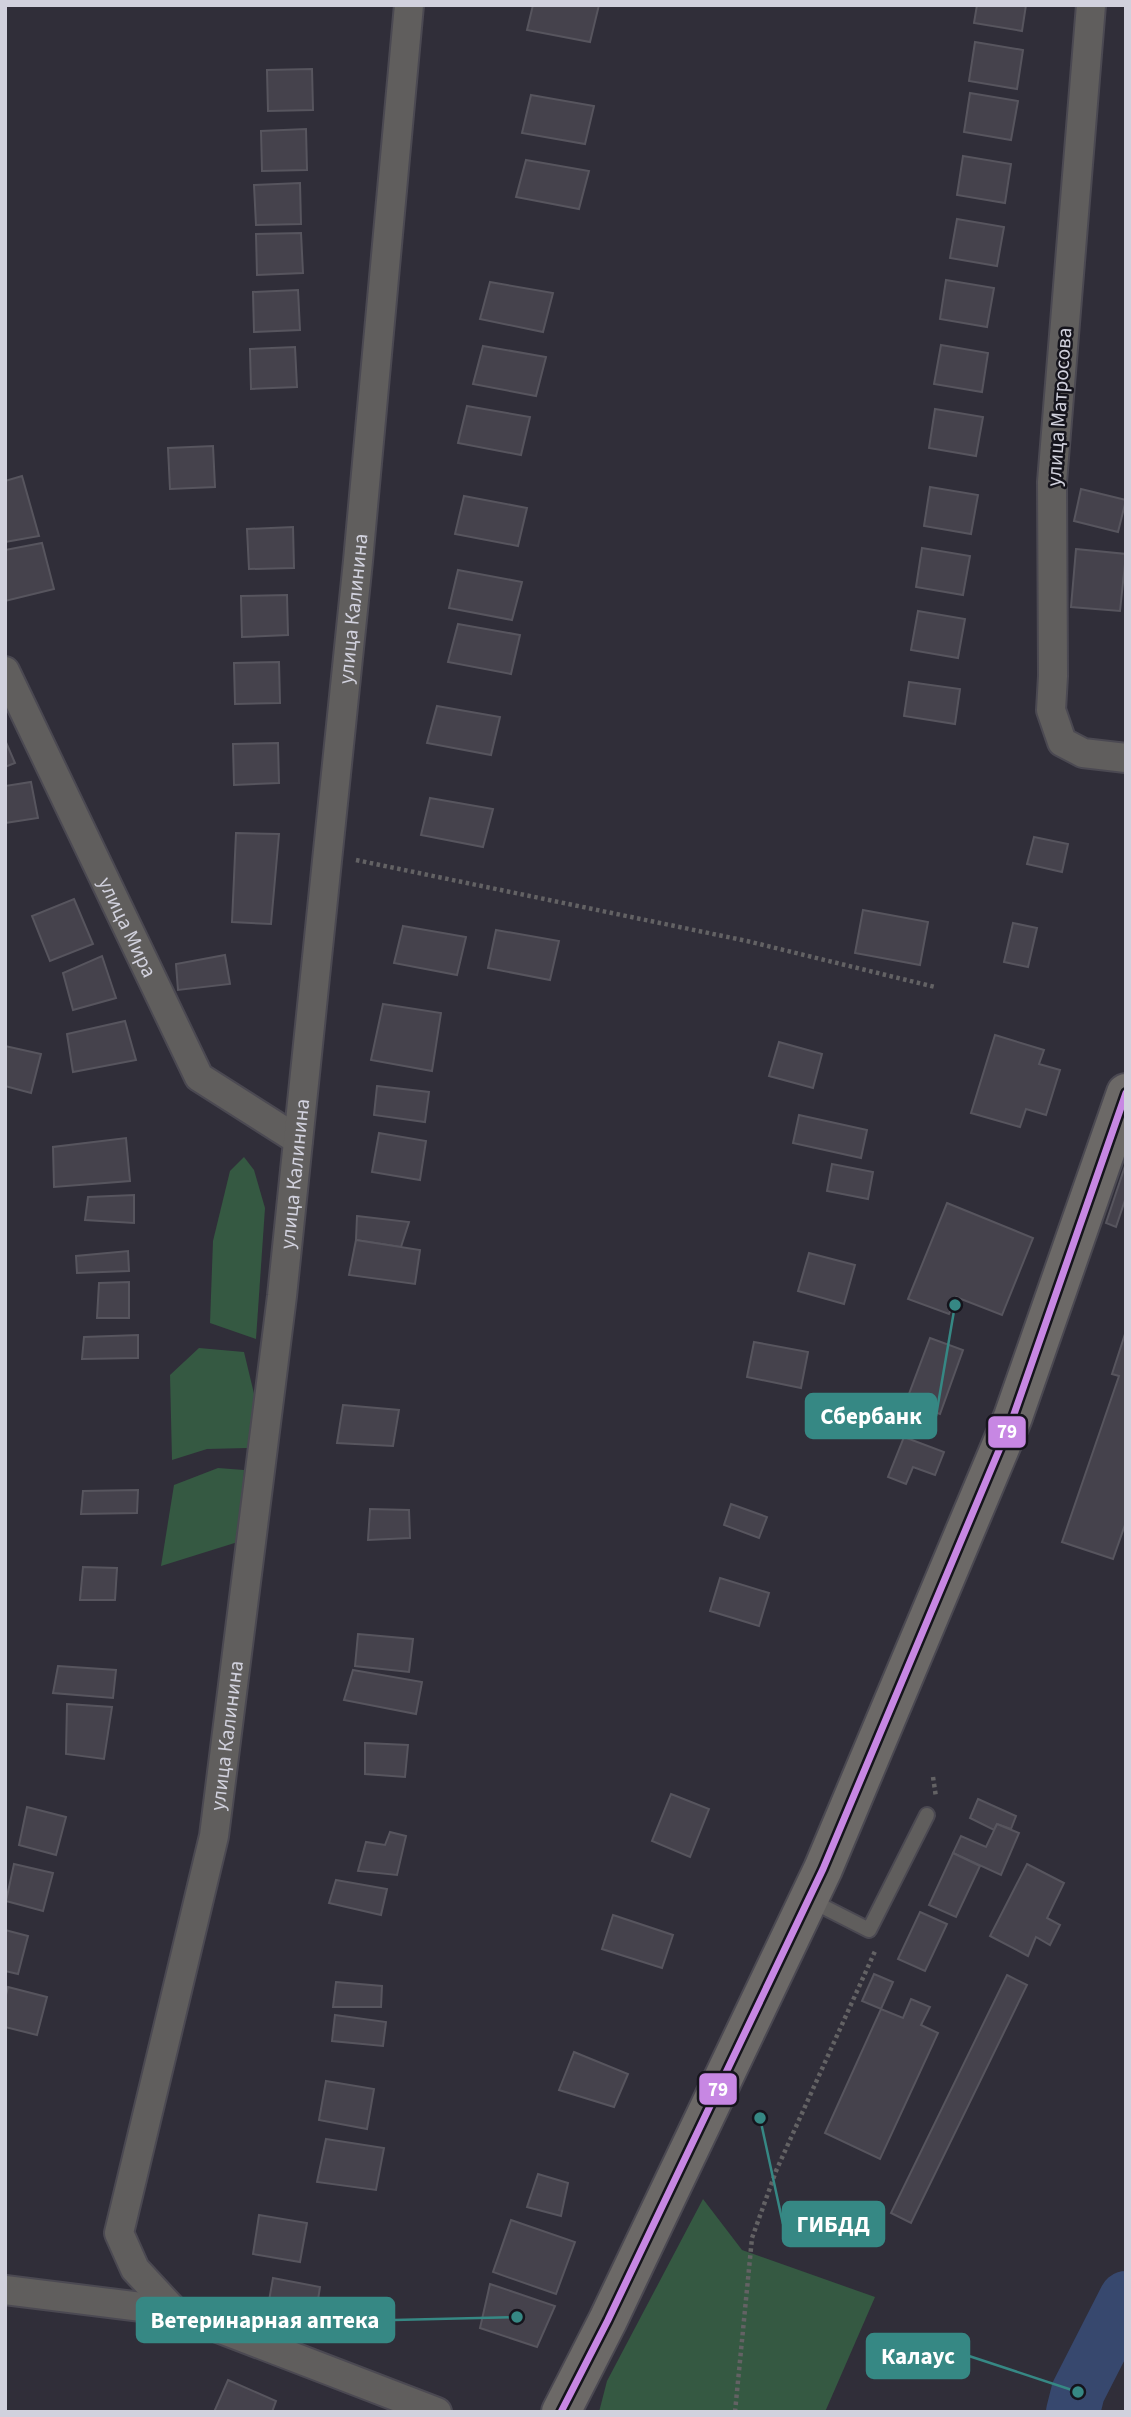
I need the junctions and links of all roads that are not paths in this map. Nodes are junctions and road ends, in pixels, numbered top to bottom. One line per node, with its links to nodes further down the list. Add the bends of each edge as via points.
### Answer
1 (409, 5): 6 (street, улица Калинина)
2 (1091, 5): 4 (street, улица Матросова, via 1052,482 1051,710 1062,742 1083,753)
3 (5, 671): 6 (street, улица Мира, via 199,1077)
4 (1126, 758)
5 (1126, 1093): 8 (street, via 1013,1417)
6 (298, 1140): 10 (street, улица Калинина, via 214,1836 119,2233 135,2269)
7 (927, 1815): 8 (lane, via 869,1930)
8 (808, 1899): 12 (street)
9 (16, 2292): 10 (street); 11 (street)
10 (174, 2311): 13 (street)
11 (5, 2312)
12 (571, 2406)
13 (437, 2412)

